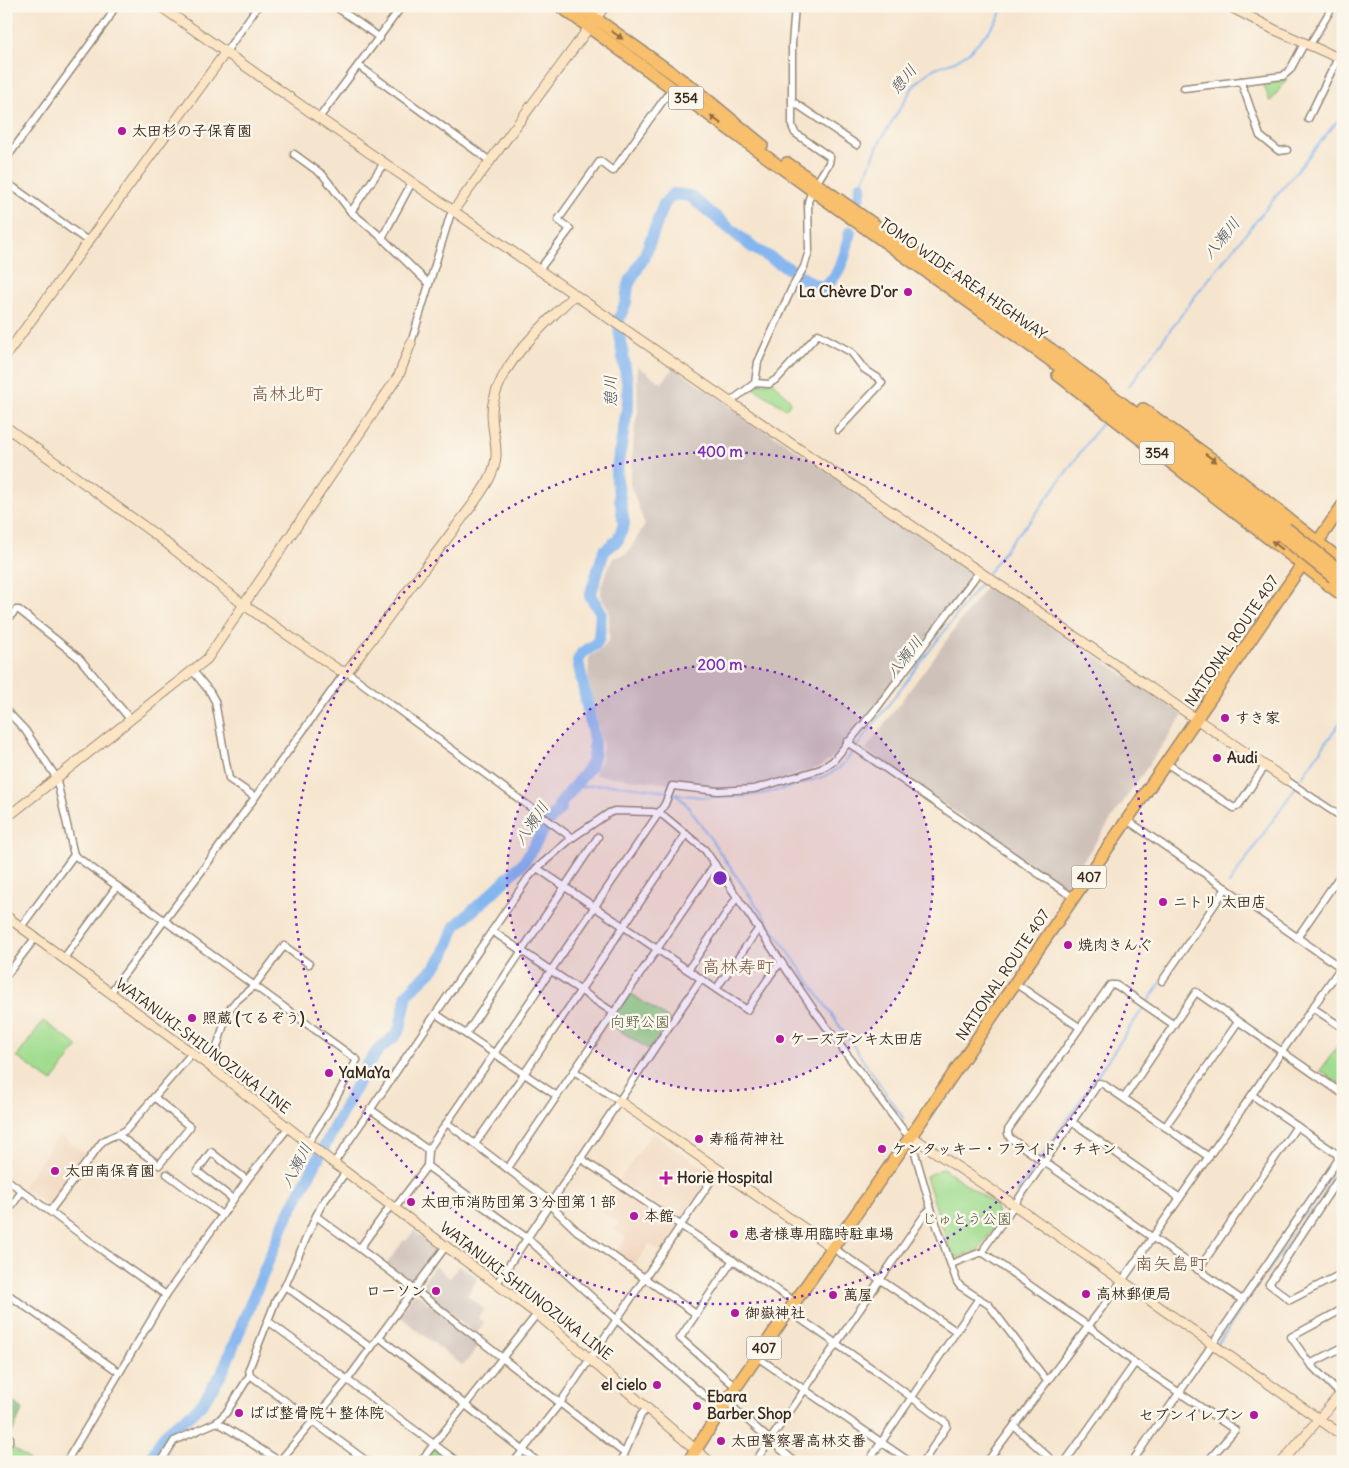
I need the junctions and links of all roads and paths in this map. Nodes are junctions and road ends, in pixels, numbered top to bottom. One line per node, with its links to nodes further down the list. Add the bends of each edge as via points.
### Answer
1 (115, 6): 27 (street)
2 (160, 6): 15 (street)
3 (258, 6): 15 (street)
4 (335, 6): 13 (street)
5 (402, 6): 13 (street)
6 (560, 6): 12 (highway, TOMO WIDE AREA HIGHWAY / 354)
7 (578, 6): 12 (highway, TOMO WIDE AREA HIGHWAY / 354)
8 (604, 6): 12 (street)
9 (795, 6): 21 (street)
10 (1229, 6): 14 (street)
11 (1332, 6): 14 (street)
12 (593, 24): 19 (highway, TOMO WIDE AREA HIGHWAY / 354); 28 (street); 32 (highway, TOMO WIDE AREA HIGHWAY / 354, one-way to 32, via 693,88)
13 (380, 38): 17 (street)
14 (1306, 45): 16 (street); 18 (street, via 1286,74)
15 (225, 53): 22 (street); 36 (street)
16 (1340, 59): 23 (street)
17 (358, 66): 22 (street); 28 (street)
18 (1241, 81): 20 (street); 25 (street, via 1262,139 1279,151)
19 (672, 88): 32 (highway, TOMO WIDE AREA HIGHWAY / 354, one-way to 19); 37 (street, via 612,171 600,161 558,220 570,229)
20 (1184, 88)
21 (792, 101): 24 (street); 32 (street, via 795,133 830,157)
22 (319, 118): 29 (street)
23 (1308, 119)
24 (857, 145)
25 (1287, 150)
26 (294, 154): 34 (street, via 323,174)
27 (6, 159)
28 (490, 161): 33 (street)
29 (384, 163): 31 (street); 34 (street)
30 (6, 182): 36 (street)
31 (412, 182): 33 (street); 35 (street)
32 (814, 187): 40 (highway, TOMO WIDE AREA HIGHWAY / 354); 41 (highway, TOMO WIDE AREA HIGHWAY / 354); 44 (street, via 808,202 809,251 804,268 758,362)
33 (453, 211): 37 (street); 38 (street)
34 (351, 212): 35 (street)
35 (382, 238): 38 (street)
36 (89, 242): 43 (street)
37 (539, 270): 39 (street)
38 (429, 284): 42 (street)
39 (574, 294): 45 (street); 59 (street, via 523,348 497,387 492,406 496,457 488,482)
40 (975, 307): 49 (highway, TOMO WIDE AREA HIGHWAY / 354); 51 (highway, 354, one-way to 40, via 1028,352)
41 (998, 312): 49 (highway, TOMO WIDE AREA HIGHWAY / 354, via 1067,361); 50 (highway, 354, one-way to 50, via 1042,336 1220,465)
42 (411, 343): 56 (street, via 399,375)
43 (6, 355)
44 (755, 383): 45 (street); 47 (street, via 769,384 778,378 818,334 850,352 882,383)
45 (730, 402): 53 (street)
46 (6, 427): 56 (street, via 156,535)
47 (838, 430)
48 (1343, 505): 50 (highway, NATIONAL ROUTE 407 / 407)
49 (1283, 532): 52 (highway, TOMO WIDE AREA HIGHWAY / 354, bridge)
50 (1318, 542): 51 (highway, NATIONAL ROUTE 407 / 407); 52 (highway, 354)
51 (1302, 564): 55 (highway, 354); 61 (highway, NATIONAL ROUTE 407 / 407)
52 (1339, 570): 54 (highway, TOMO WIDE AREA HIGHWAY / 354)
53 (984, 575): 61 (street); 63 (street)
54 (1343, 584)
55 (1343, 596)
56 (244, 605): 58 (street, via 207,659); 59 (street, via 325,661)
57 (6, 621): 62 (street, via 18,610 62,643 79,658)
58 (193, 671): 62 (street); 68 (street, via 215,701 230,779)
59 (347, 672): 68 (street); 75 (street)
60 (6, 710): 66 (street, via 25,730)
61 (1197, 718): 64 (highway, NATIONAL ROUTE 407 / 407); 65 (street)
62 (130, 719): 66 (street)
63 (849, 744): 69 (street, via 821,769 754,789 718,791 672,786); 84 (street)
64 (1166, 763): 65 (street, via 1234,808); 72 (highway, NATIONAL ROUTE 407 / 407)
65 (1265, 766): 67 (street)
66 (56, 777): 70 (street); 76 (street)
67 (1286, 780): 71 (street)
68 (255, 797): 87 (street)
69 (658, 812): 73 (street); 75 (street, via 614,811); 85 (street)
70 (6, 818)
71 (1343, 818)
72 (1128, 820): 82 (street); 84 (highway, NATIONAL ROUTE 407 / 407)
73 (686, 834): 77 (street, via 706,850); 89 (street)
74 (598, 837): 81 (street)
75 (572, 838): 78 (street)
76 (74, 855): 80 (street); 88 (street)
77 (715, 864): 83 (street); 94 (street)
78 (537, 868): 81 (street); 91 (street)
79 (1343, 871): 93 (street)
80 (117, 886): 87 (street); 96 (street)
81 (565, 887): 85 (street); 95 (street)
82 (1226, 888): 93 (street); 104 (street)
83 (738, 897): 90 (street); 101 (street)
84 (1074, 898): 105 (highway, NATIONAL ROUTE 407 / 407)
85 (594, 906): 89 (street); 100 (street)
86 (6, 916): 88 (street, WATANUKI-SHIUNOZUKA LINE)
87 (164, 920): 106 (street); 109 (street)
88 (21, 927): 92 (street, WATANUKI-SHIUNOZUKA LINE)
89 (624, 927): 94 (street); 108 (street)
90 (759, 928): 97 (street); 107 (street)
91 (492, 931): 95 (street); 112 (street)
92 (36, 938): 96 (street, WATANUKI-SHIUNOZUKA LINE); 102 (street)
93 (1297, 938): 99 (street)
94 (657, 949): 101 (street); 111 (street)
95 (522, 951): 100 (street); 117 (street)
96 (64, 958): 109 (street, WATANUKI-SHIUNOZUKA LINE)
97 (781, 963): 107 (street, via 747,1010); 137 (street, via 904,1131)
98 (309, 964): 106 (street, via 284,946)
99 (1342, 967): 110 (street)
100 (550, 970): 108 (street); 120 (street)
101 (688, 970): 103 (street)
102 (6, 976)
103 (701, 979): 107 (street); 129 (street)
104 (1162, 981)
105 (1015, 983): 115 (street); 137 (highway, NATIONAL ROUTE 407 / 407)
106 (254, 986): 121 (street, via 228,1011); 138 (street, via 357,1060)
107 (716, 990)
108 (581, 991): 111 (street); 123 (street)
109 (110, 993): 119 (street, WATANUKI-SHIUNOZUKA LINE)
110 (1313, 1008): 116 (street); 118 (street)
111 (614, 1013): 122 (street)
112 (436, 1014): 117 (street); 130 (street)
113 (1238, 1022): 114 (street, via 1196,992); 118 (street); 134 (street)
114 (1174, 1025): 115 (street, via 1113,984 1107,987); 128 (street)
115 (1079, 1027): 145 (street, via 1008,1132 1010,1138)
116 (1343, 1028)
117 (466, 1034): 120 (street)
118 (1282, 1051): 124 (street); 125 (street)
119 (192, 1053): 121 (street, WATANUKI-SHIUNOZUKA LINE); 127 (street)
120 (494, 1053): 123 (street); 132 (street)
121 (210, 1067): 135 (street, WATANUKI-SHIUNOZUKA LINE)
122 (574, 1071): 126 (street); 129 (street)
123 (524, 1074): 126 (street); 139 (street)
124 (1343, 1094)
125 (1252, 1095): 133 (street); 142 (street)
126 (558, 1096): 147 (street)
127 (154, 1097): 136 (street); 136 (street, via 190,1127 158,1165)
128 (1124, 1098): 131 (street, via 1099,1084); 134 (street)
129 (619, 1101): 143 (street); 148 (street)
130 (370, 1110): 140 (street); 144 (street)
131 (1072, 1122): 145 (street); 155 (street)
132 (446, 1123): 139 (street); 140 (street)
133 (1298, 1126): 174 (street); 176 (street, via 1337,1154 1338,1160)
134 (1165, 1127): 142 (street)
135 (288, 1128): 138 (street, WATANUKI-SHIUNOZUKA LINE); 153 (street)
136 (118, 1135): 161 (street, via 102,1142)
137 (912, 1136): 158 (street); 170 (highway, NATIONAL ROUTE 407 / 407)
138 (309, 1144): 144 (street, WATANUKI-SHIUNOZUKA LINE)
139 (475, 1144): 147 (street)
140 (428, 1150): 146 (street)
141 (915, 1153): 160 (street)
142 (1209, 1157): 155 (street)
143 (580, 1158): 157 (street); 165 (street)
144 (333, 1162): 149 (street, WATANUKI-SHIUNOZUKA LINE)
145 (1044, 1162): 158 (street); 167 (street)
146 (427, 1166): 159 (street); 166 (street)
147 (508, 1168): 157 (street)
148 (719, 1170): 165 (street); 170 (street)
149 (346, 1172): 159 (street, WATANUKI-SHIUNOZUKA LINE); 164 (street)
150 (1343, 1172): 181 (street)
151 (168, 1174): 163 (street)
152 (6, 1179): 154 (street)
153 (247, 1180): 156 (street); 156 (street, via 211,1152 197,1171)
154 (22, 1191): 161 (street); 162 (street)
155 (1180, 1198): 167 (street)
156 (234, 1199): 163 (street)
157 (549, 1203): 166 (street); 177 (street, via 577,1231)
158 (1015, 1206): 171 (street); 179 (street)
159 (393, 1207): 168 (street, WATANUKI-SHIUNOZUKA LINE); 169 (street)
160 (931, 1209): 173 (street); 178 (street)
161 (50, 1211): 185 (street)
162 (6, 1214)
163 (222, 1215): 185 (street)
164 (316, 1216): 169 (street); 182 (street)
165 (681, 1225): 172 (street); 177 (street)
166 (526, 1238): 180 (street); 192 (street)
167 (1152, 1238): 174 (street); 179 (street)
168 (446, 1246): 180 (street, WATANUKI-SHIUNOZUKA LINE); 183 (street)
169 (360, 1248): 183 (street)
170 (833, 1248): 178 (street); 188 (highway, NATIONAL ROUTE 407 / 407)
171 (983, 1253): 173 (street); 194 (street)
172 (733, 1260): 188 (street); 191 (street)
173 (951, 1264): 186 (street, via 960,1286)
174 (1198, 1270): 187 (street)
175 (1343, 1273): 181 (street, via 1290,1300)
176 (1258, 1276): 181 (street); 187 (street)
177 (645, 1278): 191 (street); 192 (street)
178 (879, 1280): 195 (street); 197 (street)
179 (1122, 1282): 194 (street); 198 (street)
180 (497, 1283): 190 (street, WATANUKI-SHIUNOZUKA LINE)
181 (1268, 1284)
182 (285, 1286): 193 (street); 200 (street)
183 (414, 1289): 196 (street); 202 (street)
184 (6, 1293): 206 (street)
185 (166, 1295): 206 (street)
186 (979, 1298): 195 (street); 209 (street, via 989,1305)
187 (1242, 1300): 198 (street)
188 (792, 1307): 197 (street); 201 (highway, NATIONAL ROUTE 407 / 407)
189 (1343, 1309): 205 (street, via 1291,1337)
190 (537, 1314): 202 (street); 203 (street, WATANUKI-SHIUNOZUKA LINE)
191 (696, 1314): 210 (street, via 680,1338)
192 (616, 1320): 203 (street); 217 (street)
193 (268, 1321): 207 (street, via 248,1369); 208 (street)
194 (1088, 1326): 204 (street); 209 (street)
195 (956, 1331): 214 (street)
196 (379, 1337): 200 (street); 216 (street)
197 (836, 1344): 211 (street); 214 (street)
198 (1211, 1345): 212 (street); 219 (street)
199 (1343, 1347): 205 (street)
200 (371, 1348): 208 (street)
201 (757, 1357): 210 (highway, NATIONAL ROUTE 407 / 407); 211 (street)
202 (502, 1358): 215 (street); 216 (street)
203 (591, 1358): 215 (street); 218 (street, WATANUKI-SHIUNOZUKA LINE)
204 (1135, 1363): 212 (street); 250 (street)
205 (1310, 1364): 213 (street)
206 (119, 1372): 234 (street)
207 (250, 1375): 220 (street); 221 (street, via 226,1414)
208 (348, 1379): 220 (street); 227 (street)
209 (1048, 1380): 222 (street)
210 (736, 1387): 217 (highway, NATIONAL ROUTE 407 / 407)
211 (805, 1389): 225 (street); 226 (street)
212 (1179, 1393): 251 (street); 252 (street, via 1235,1430)
213 (1342, 1393): 219 (street)
214 (912, 1398): 226 (street); 247 (street, via 947,1426)
215 (560, 1402): 230 (street); 231 (street)
216 (465, 1405): 227 (street); 230 (street)
217 (724, 1406): 225 (street); 229 (highway, NATIONAL ROUTE 407 / 407)
218 (647, 1408): 229 (street, WATANUKI-SHIUNOZUKA LINE); 231 (street)
219 (1318, 1420): 223 (street); 253 (street)
220 (313, 1421): 233 (street); 235 (street)
221 (217, 1422): 232 (street, via 174,1441); 233 (street)
222 (1014, 1426): 248 (street); 249 (street)
223 (1343, 1436)
224 (10, 1438): 228 (street)
225 (770, 1440): 243 (street); 244 (street)
226 (882, 1442): 245 (street); 246 (street)
227 (434, 1444): 236 (street); 237 (street)
228 (6, 1449)
229 (696, 1449): 241 (highway, NATIONAL ROUTE 407 / 407); 242 (street, WATANUKI-SHIUNOZUKA LINE)
230 (523, 1450): 238 (street); 239 (street)
231 (624, 1453): 240 (street)
232 (164, 1461)
233 (280, 1461)
234 (66, 1462)
235 (368, 1462)
236 (420, 1462)
237 (458, 1462)
238 (514, 1462)
239 (538, 1462)
240 (620, 1462)
241 (688, 1462)
242 (710, 1462)
243 (754, 1462)
244 (795, 1462)
245 (868, 1462)
246 (910, 1462)
247 (923, 1462)
248 (987, 1462)
249 (1054, 1462)
250 (1065, 1462)
251 (1132, 1462)
252 (1207, 1462)
253 (1282, 1462)

